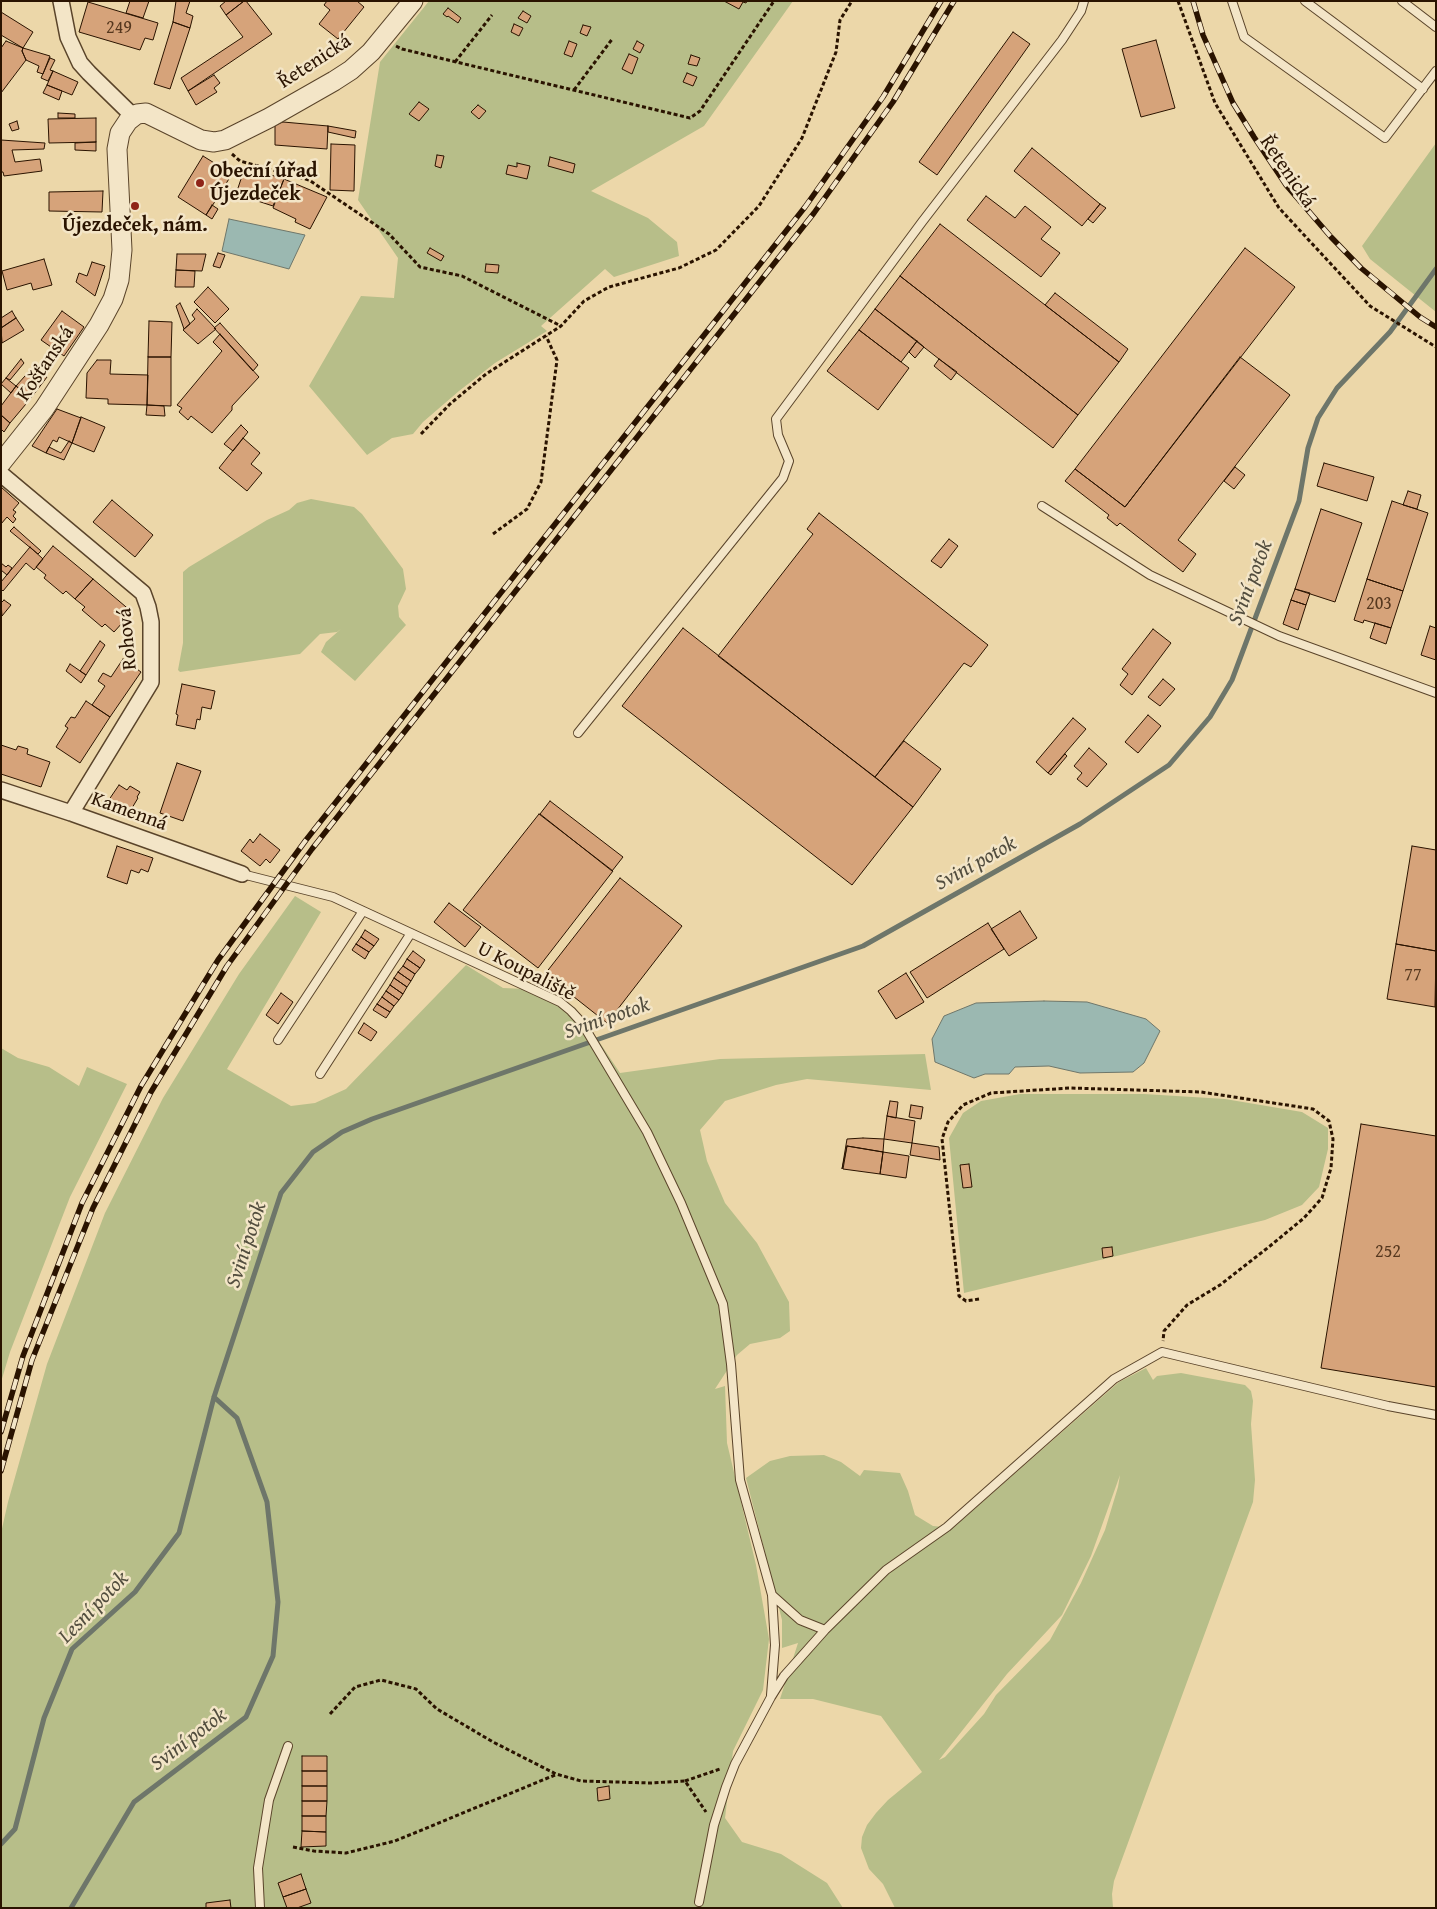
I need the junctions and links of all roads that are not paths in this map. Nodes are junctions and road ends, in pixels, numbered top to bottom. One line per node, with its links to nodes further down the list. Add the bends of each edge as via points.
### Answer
1 (61, 1): 10 (street, via 68,37 80,63)
2 (413, 1): 10 (street, Řetenická, via 359,63 334,81 225,140 201,140 146,113)
3 (1084, 1): 15 (lane, via 1062,40 776,419 778,436 789,461 783,478)
4 (1232, 1): 9 (lane, via 1244,37 1384,138)
5 (1306, 1): 9 (lane)
6 (1402, 1): 7 (lane)
7 (1436, 27)
8 (1436, 71): 9 (lane)
9 (1423, 89)
10 (133, 116): 11 (street, Košťanská, via 123,126 117,148 121,260 107,312 44,409)
11 (1, 463)
12 (1, 474): 17 (street, Rohová, via 143,593 148,607 152,682)
13 (1042, 506): 14 (lane, via 1150,575 1279,636)
14 (1436, 693)
15 (578, 733)
16 (1, 790): 17 (street, Kamenná)
17 (71, 813): 18 (street, Kamenná)
18 (242, 874): 19 (lane, U Koupaliště, via 333,897)
19 (364, 911): 20 (lane, U Koupaliště); 21 (lane)
20 (411, 933): 22 (lane); 24 (lane, U Koupaliště, via 560,1002 571,1011 606,1061 647,1132 723,1304 740,1480)
21 (278, 1040)
22 (320, 1074)
23 (1436, 1415): 25 (lane, via 1162,1352 1114,1378 947,1527 886,1570)
24 (772, 1595): 25 (lane, via 800,1620); 26 (lane, U Koupaliště, via 775,1645)
25 (824, 1630): 26 (lane, via 784,1676)
26 (771, 1697): 28 (lane, via 726,1787 714,1825)
27 (288, 1746): 29 (lane, via 268,1800 258,1868)
28 (699, 1902)
29 (260, 1908)

